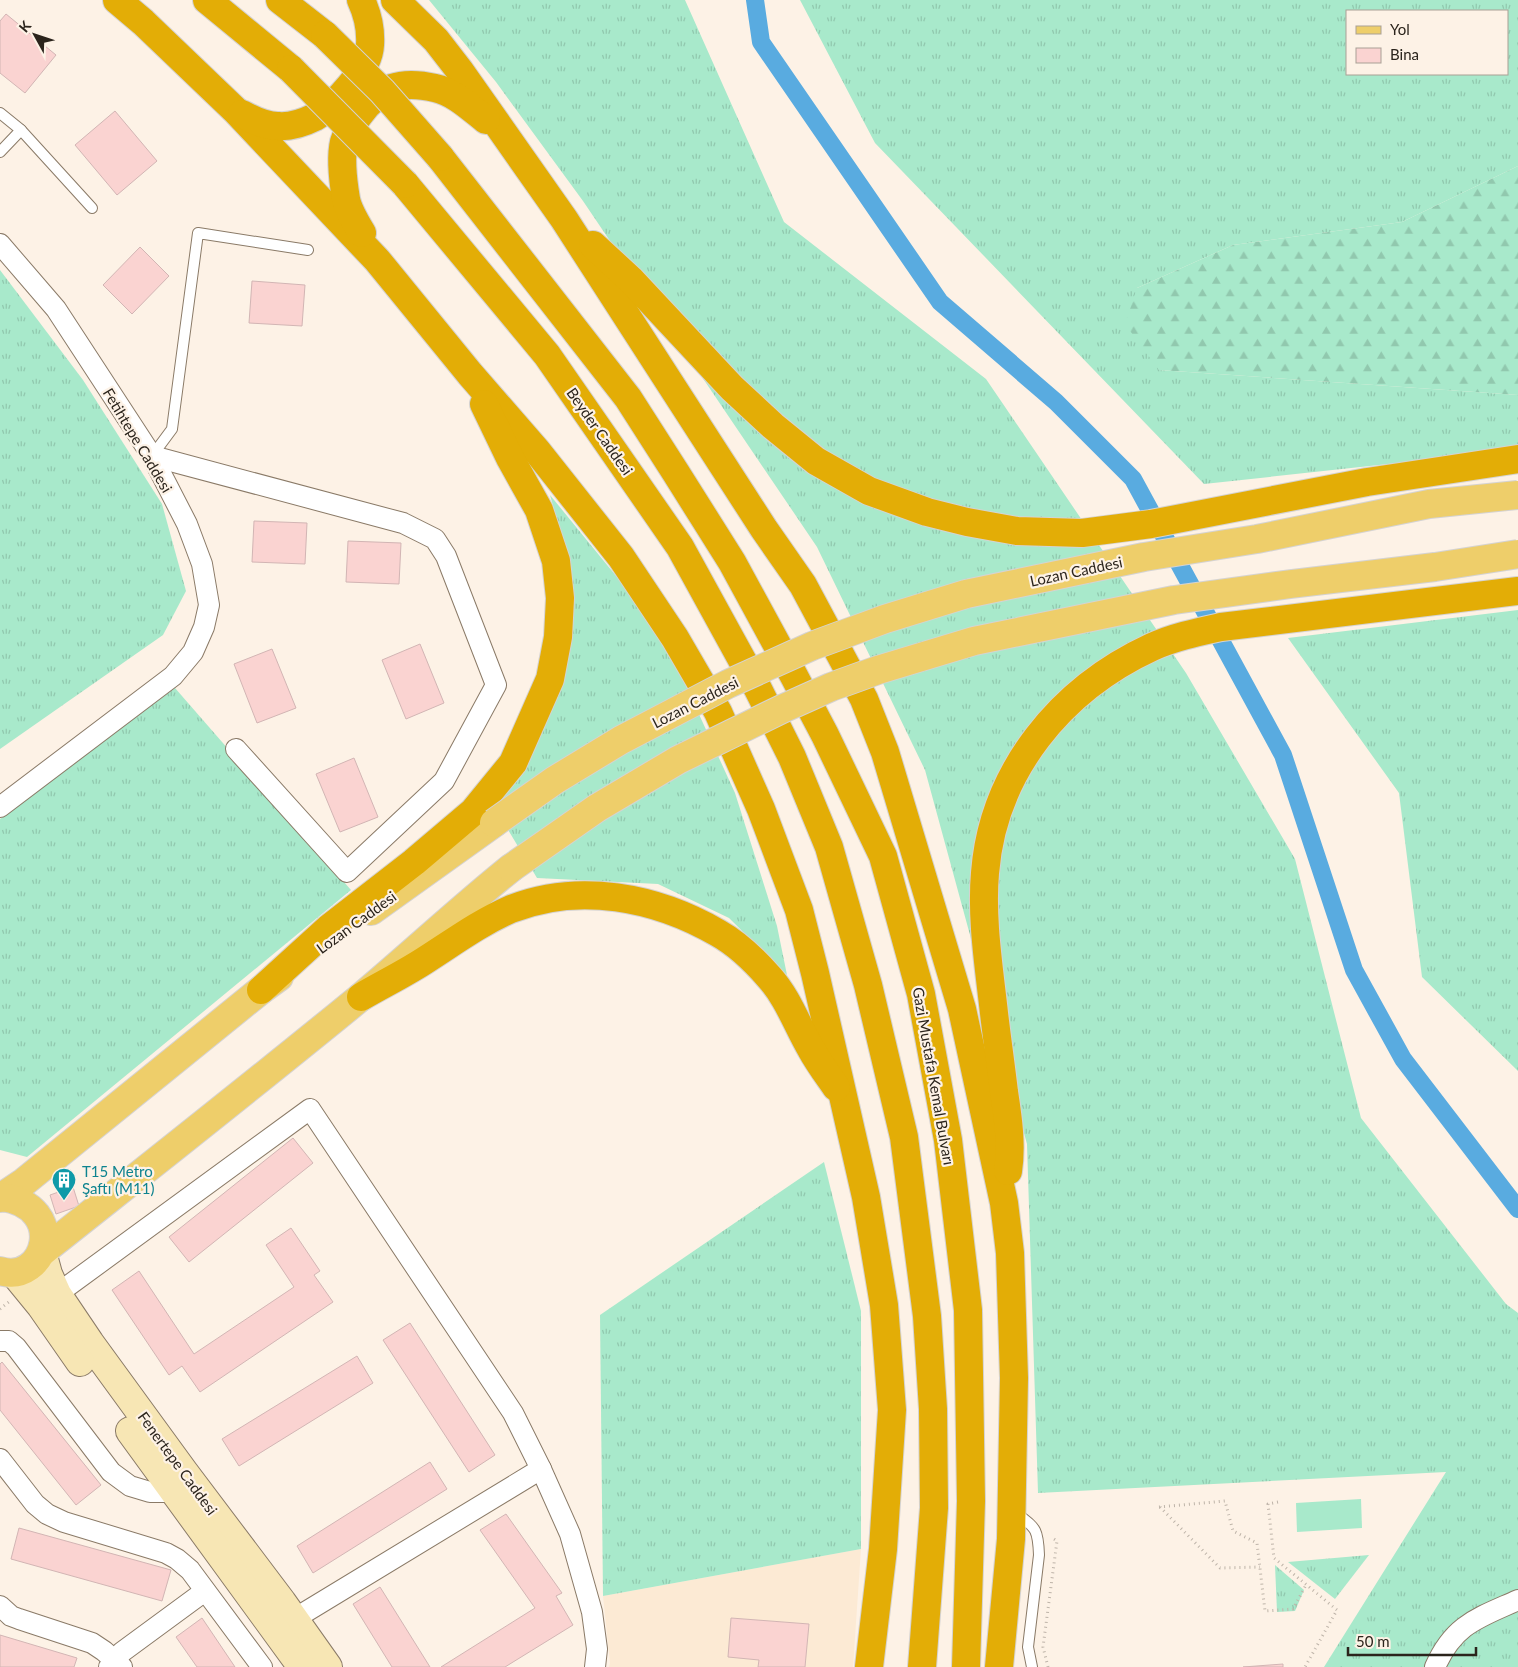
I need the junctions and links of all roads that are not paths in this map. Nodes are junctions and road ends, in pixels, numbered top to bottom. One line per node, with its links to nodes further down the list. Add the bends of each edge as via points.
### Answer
1 (117, 0): 6 (highway)
2 (207, 0): 47 (highway, Beyder Caddesi, bridge, via 291,69 405,184 547,355 680,547 792,757 829,847 868,985 904,1137 928,1316 933,1408 934,1508)
3 (280, 0): 48 (highway, Gazi Mustafa Kemal Bulvarı, bridge, via 325,35 382,91 440,157 628,398 732,562 825,735 883,856 921,994 948,1140 968,1310 971,1501)
4 (361, 0): 6 (highway, via 370,46 366,63 333,104 314,118 286,126 257,121)
5 (395, 0): 9 (highway, via 436,40)
6 (236, 111): 15 (highway)
7 (0, 113): 8 (lane)
8 (21, 130): 10 (lane); 11 (lane)
9 (505, 136): 12 (highway); 15 (highway, via 467,105 436,88 405,84 387,88 367,103 346,136 342,169 346,201)
10 (0, 152)
11 (92, 208)
12 (564, 219): 18 (highway, via 631,280 732,388 816,461 869,491 926,512 1016,531 1082,533 1150,524 1367,482); 28 (highway, via 803,585 864,699 885,752 962,1009)
13 (0, 244): 17 (street, Fetihtepe Caddesi, via 56,309)
14 (308, 250): 17 (lane, via 198,233 172,428)
15 (377, 260): 16 (highway)
16 (470, 374): 24 (highway, via 539,510 556,561 560,598 558,637 550,679 513,763 473,812 329,928); 26 (highway, via 537,451 621,558 675,638 718,712 800,910)
17 (152, 456): 22 (street, via 403,523 435,539 446,556 496,685 444,781 348,872); 23 (street, Fetihtepe Caddesi, via 187,524 202,564 209,604 204,628 193,652 173,676)
18 (1518, 459)
19 (1518, 495): 24 (main road, Lozan Caddesi, bridge, via 1428,504 966,594 812,646 720,688 621,740 555,780)
20 (1518, 554): 25 (main road, bridge, via 1174,600 974,641 831,687 678,760 597,808 511,868)
21 (1518, 591): 28 (highway, via 1222,627 1181,636 1154,646 1098,678 1055,716 1010,780 988,846 984,895 986,943 1010,1159)
22 (236, 749)
23 (0, 806)
24 (261, 990): 27 (main road, Lozan Caddesi, via 24,1182)
25 (361, 996): 26 (highway, via 426,960 480,924 511,909 565,895 631,899 677,912 719,934 770,978); 29 (main road)
26 (845, 1102): 46 (highway, via 866,1197 884,1305 892,1410 883,1549)
27 (0, 1197): 29 (main road, via 21,1202 33,1211 44,1232)
28 (1004, 1203): 36 (highway, via 1010,1253 1014,1378)
29 (42, 1252): 30 (main road, via 23,1270); 31 (street, Fenertepe Caddesi)
30 (5, 1276): 35 (street, Fenertepe Caddesi, via 41,1306)
31 (56, 1294): 34 (street, via 310,1109 513,1413); 40 (street, Fenertepe Caddesi)
32 (0, 1341): 35 (street, via 9,1341 16,1347 111,1472 130,1486 150,1492)
33 (0, 1459): 37 (street, via 35,1504 47,1514 177,1559 190,1570)
34 (541, 1469): 40 (street); 45 (street, via 570,1534 592,1612 597,1649)
35 (174, 1492): 43 (street, Fenertepe Caddesi)
36 (1012, 1509): 49 (highway); 50 (lane, via 1036,1529 1039,1543 1028,1647)
37 (205, 1591): 41 (street, via 122,1652); 42 (street)
38 (1518, 1600): 51 (street, via 1468,1623 1449,1641)
39 (0, 1606): 41 (street, via 11,1616 92,1643)
40 (294, 1619): 44 (street, Fenertepe Caddesi)
41 (115, 1665)
42 (262, 1667)
43 (302, 1667)
44 (328, 1667)
45 (595, 1667)
46 (869, 1667)
47 (922, 1667)
48 (966, 1667)
49 (999, 1667)
50 (1032, 1667)
51 (1435, 1667)

